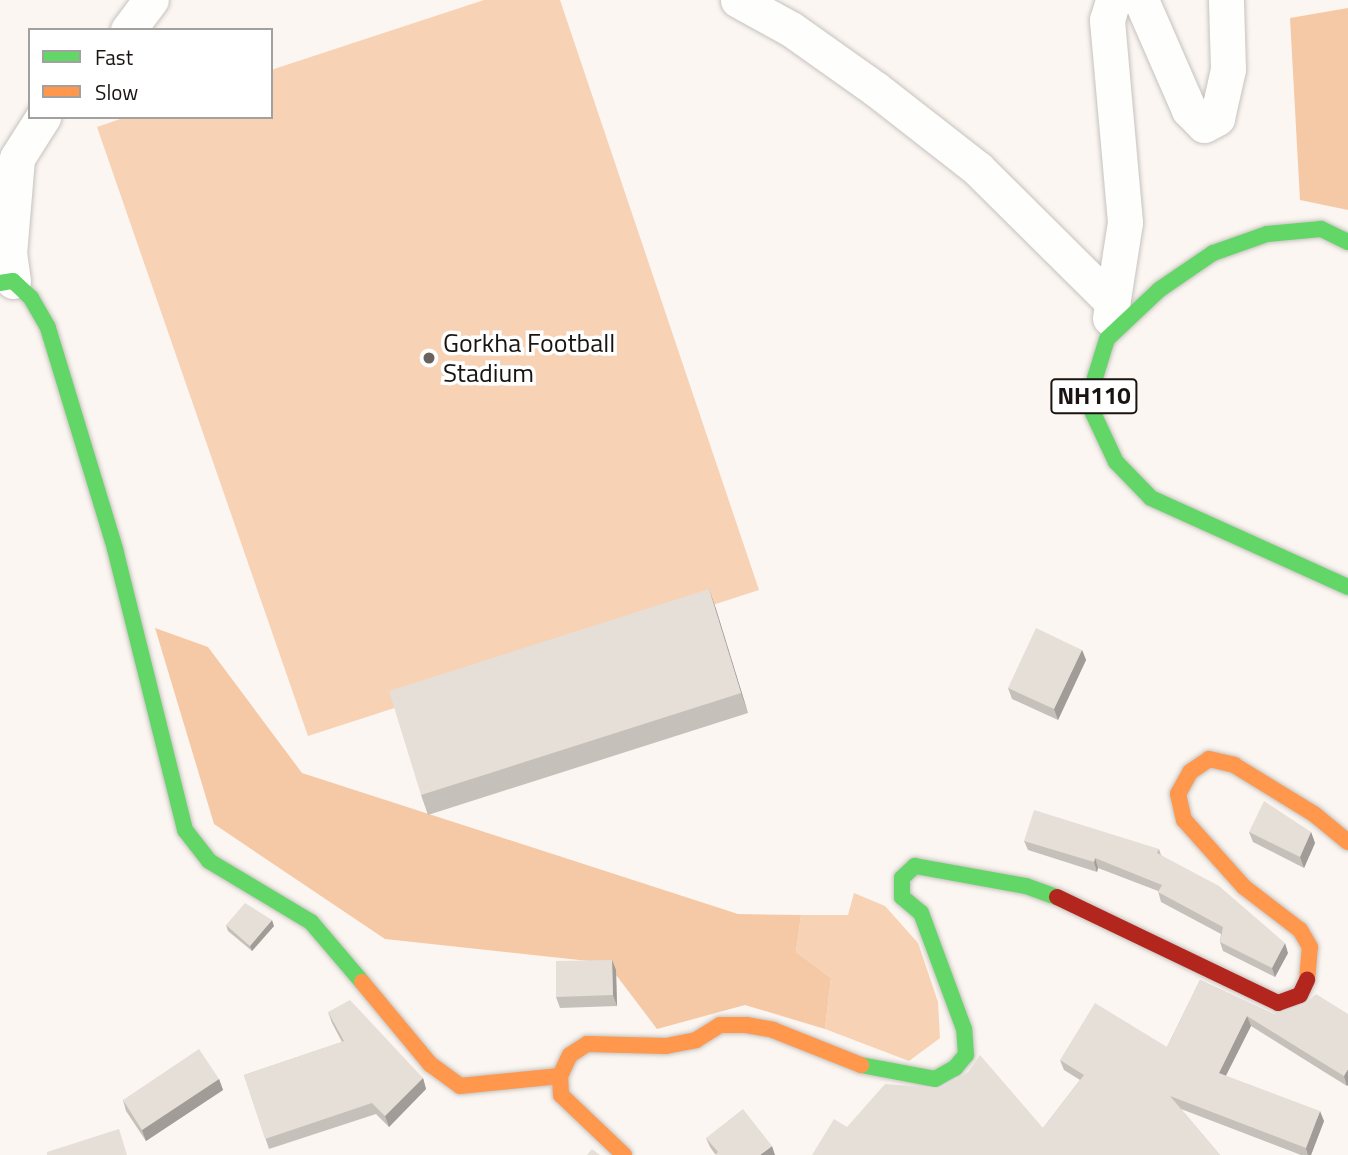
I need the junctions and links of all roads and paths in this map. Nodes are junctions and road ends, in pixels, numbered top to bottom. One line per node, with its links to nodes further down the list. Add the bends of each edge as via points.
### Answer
1 (151, 0): 6 (street)
2 (738, 0): 10 (street, via 824,52 978,169)
3 (1112, 0): 10 (street, via 1107,20 1125,222)
4 (1141, 0): 5 (street, via 1188,110 1204,125 1217,118 1228,69)
5 (1226, 0)
6 (130, 28)
7 (42, 119): 9 (street, via 17,158)
8 (1348, 242): 11 (main road, NH110, via 1321,229 1294,231 1266,234 1213,253 1159,290)
9 (6, 282): 14 (main road, via 31,298 48,328 68,388 115,549 185,830 209,861 311,922 430,1065 460,1086)
10 (1112, 302): 11 (street)
11 (1107, 338): 12 (main road, NH110, via 1095,378 1093,413 1116,461 1152,498)
12 (1348, 587)
13 (1348, 842): 14 (main road, via 1314,814 1234,765 1209,760 1190,772 1178,794 1184,820 1244,887 1300,930 1311,947 1311,972 1300,995 1278,1003 1086,908 1026,886 915,866 902,878 902,897 921,913 964,1029 966,1055 935,1080 861,1065 773,1030 720,1025 696,1040 666,1046 587,1044 570,1055)
14 (559, 1076): 15 (main road, via 561,1095)
15 (624, 1155)

